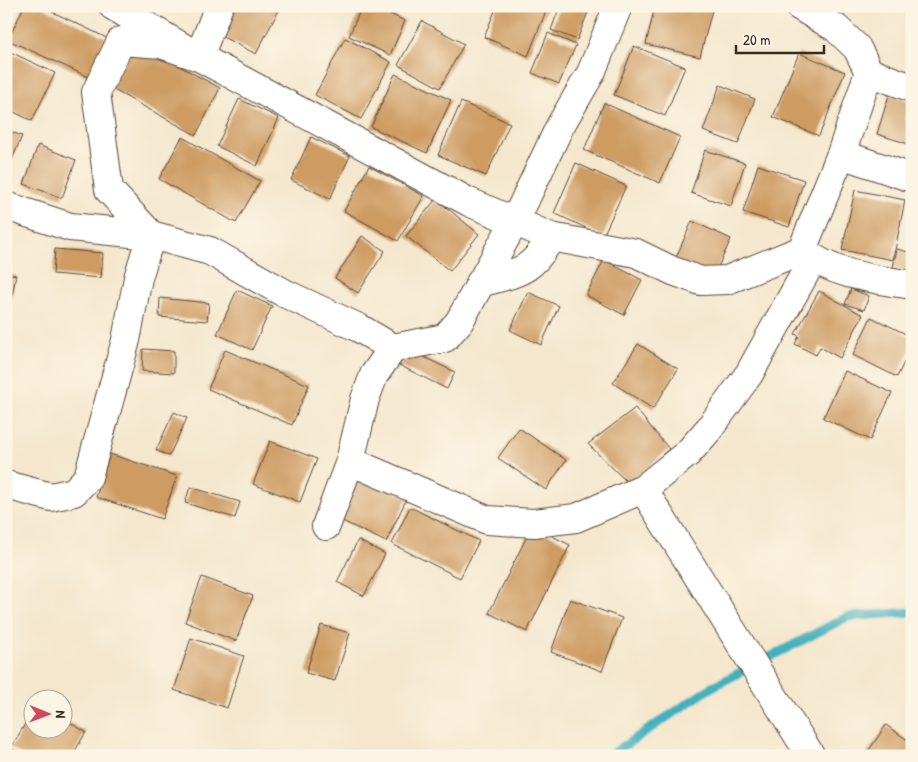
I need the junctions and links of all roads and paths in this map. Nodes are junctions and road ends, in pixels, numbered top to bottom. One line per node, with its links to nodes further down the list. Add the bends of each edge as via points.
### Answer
1 (113, 6): 5 (street)
2 (218, 6): 5 (street)
3 (618, 6): 11 (street, via 591,72 560,126)
4 (799, 6): 6 (street, via 836,28 857,48)
5 (199, 56): 11 (street, via 469,202); 12 (street, via 161,44 121,41 96,92 109,190)
6 (869, 72): 7 (street); 8 (street)
7 (912, 88)
8 (841, 154): 9 (street); 14 (street)
9 (912, 178)
10 (6, 206): 12 (street, via 70,227)
11 (515, 221): 13 (street); 15 (street)
12 (151, 235): 17 (street, via 210,252); 19 (street, via 88,477 74,492 51,498)
13 (551, 237): 14 (street, via 636,253 701,281 727,280); 15 (street, via 543,253 525,270)
14 (808, 254): 16 (street, via 858,277); 20 (street, via 749,374 688,453)
15 (480, 283): 17 (street, via 459,322 444,338)
16 (912, 285)
17 (393, 348): 18 (street, via 374,375)
18 (350, 461): 20 (street, via 487,520 534,523 576,518); 21 (street)
19 (6, 485)
20 (643, 488): 22 (street)
21 (326, 526)
22 (811, 756)

